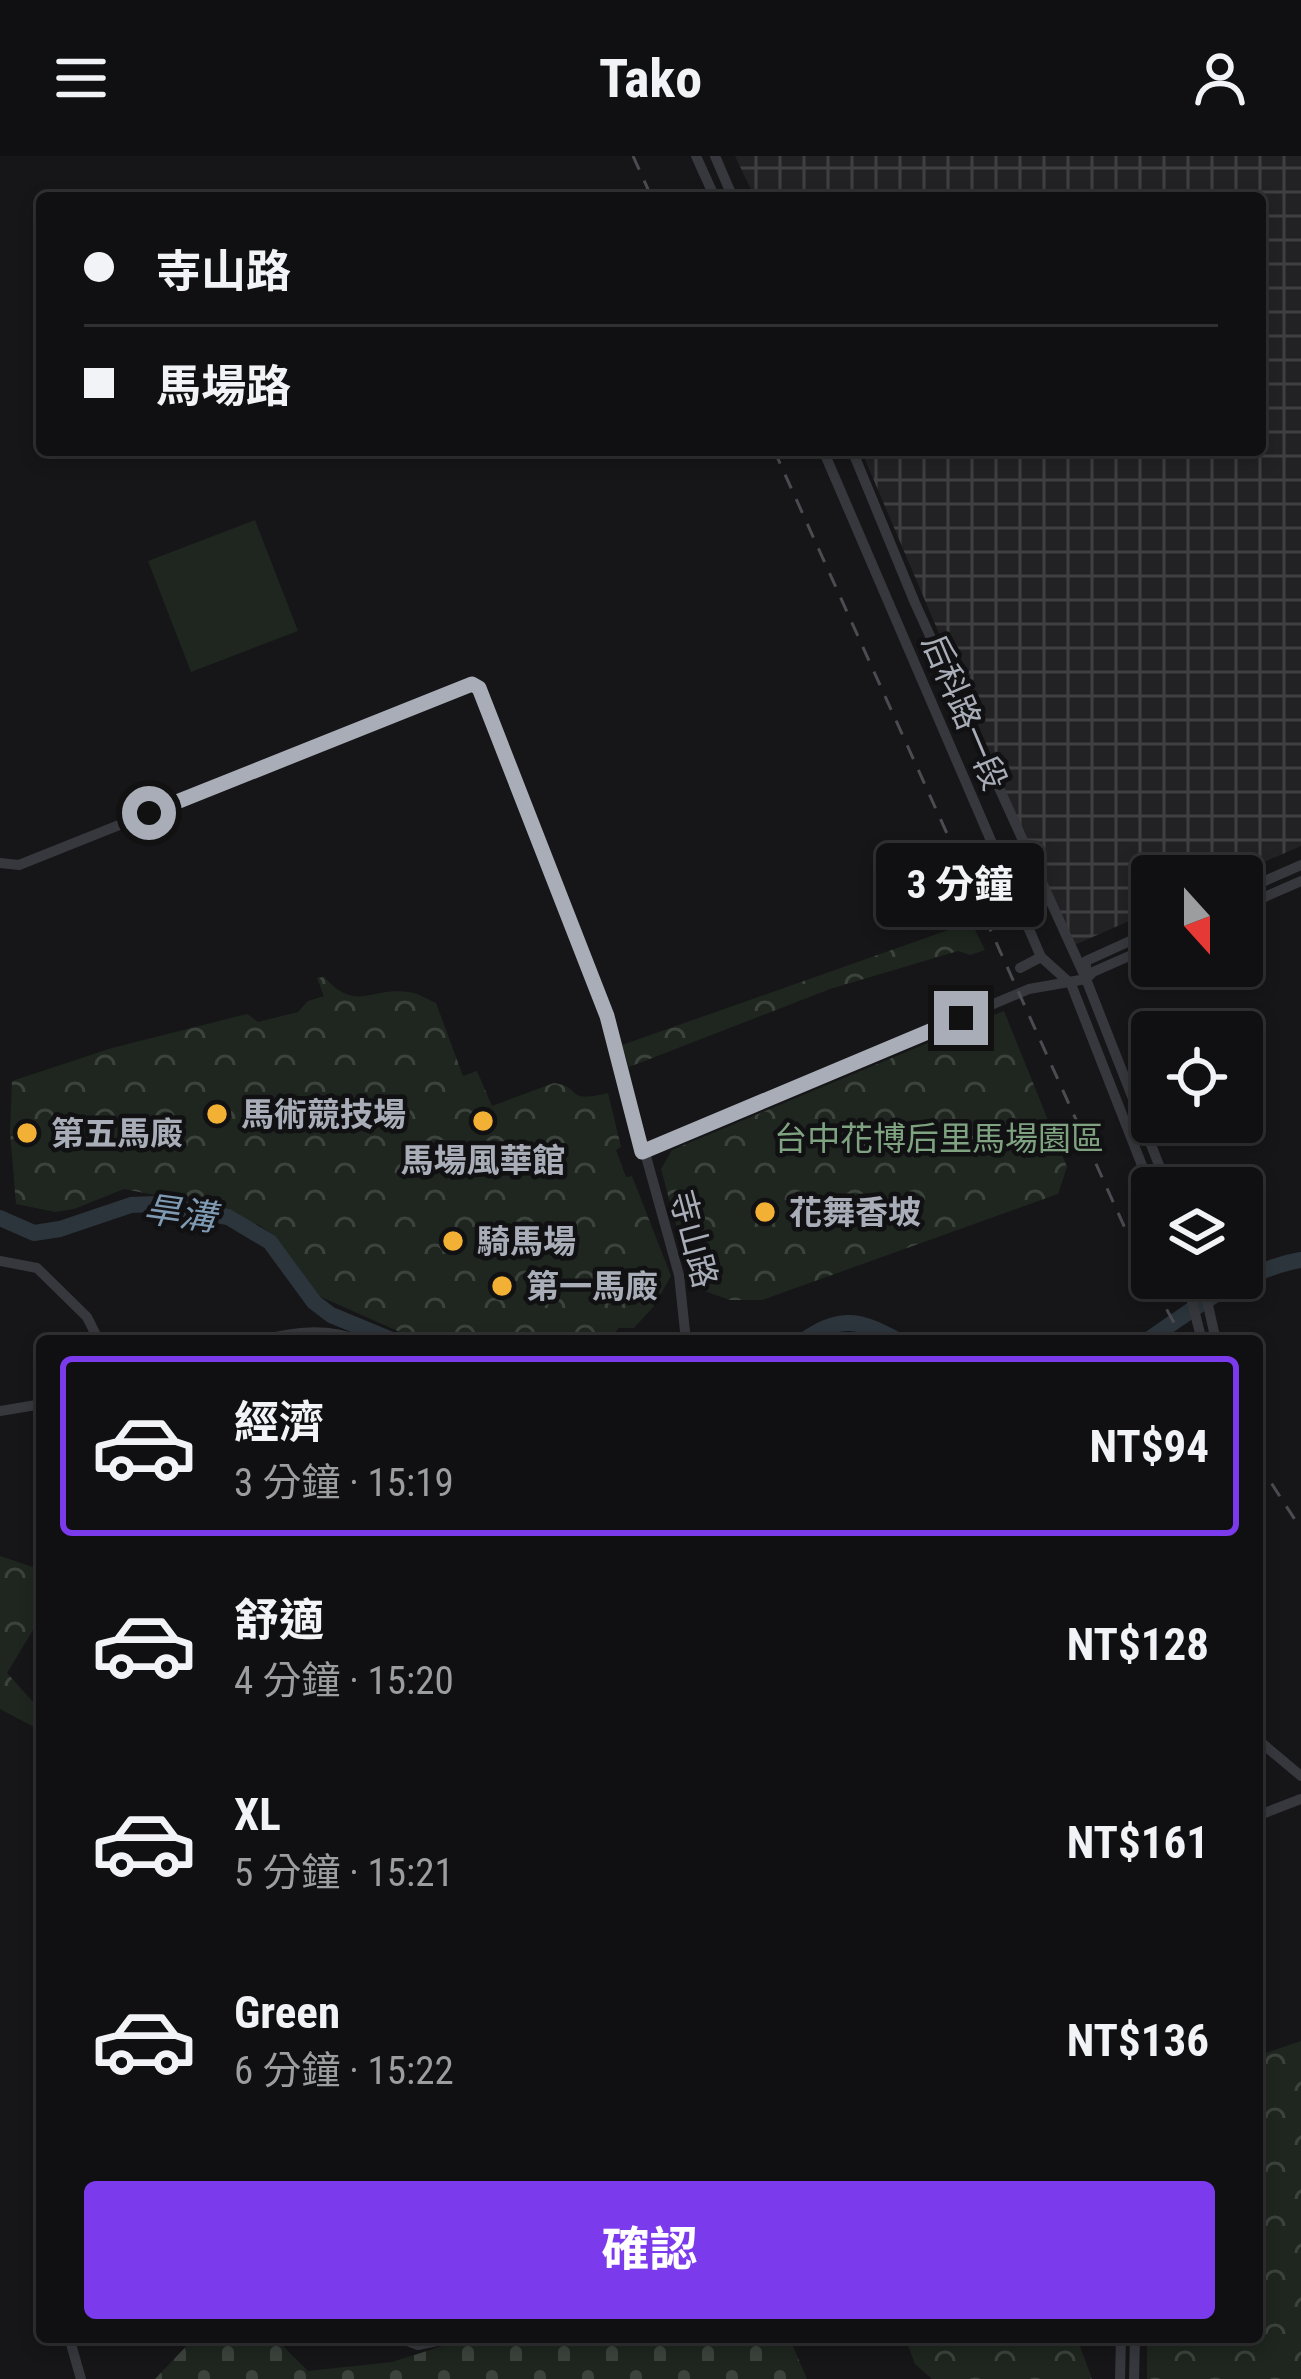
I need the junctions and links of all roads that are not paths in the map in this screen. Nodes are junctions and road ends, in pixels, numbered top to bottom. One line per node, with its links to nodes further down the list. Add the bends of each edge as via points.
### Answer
1 (696, 156): 3 (street)
2 (715, 156): 4 (street)
3 (712, 192)
4 (730, 192)
5 (827, 456): 14 (street, 后科路一段)
6 (854, 456): 16 (street, 后科路一段)
7 (0, 863): 18 (street, 寺山路, via 19,865 472,684 591,973)
8 (1301, 865): 10 (street)
9 (1301, 881): 11 (street)
10 (1263, 882)
11 (1263, 898)
12 (1131, 941): 16 (street, via 1086,961)
13 (1131, 955): 16 (street)
14 (1041, 957): 15 (street); 17 (street, 后科路一段)
15 (1020, 968)
16 (1086, 980): 17 (street); 20 (street, 后科路一段)
17 (1071, 984): 18 (street, via 1029,989); 19 (street)
18 (642, 1152): 27 (street, 寺山路, via 680,1275)
19 (1143, 1167)
20 (1160, 1167)
21 (0, 1261): 24 (street, via 37,1268)
22 (1191, 1299): 28 (street)
23 (1207, 1299): 29 (street)
24 (96, 1335)
25 (281, 1335): 26 (street)
26 (343, 1335)
27 (685, 1335)
28 (1200, 1335)
29 (1215, 1335)
30 (36, 1405): 31 (street)
31 (0, 1411)
32 (1263, 1744): 33 (street)
33 (1301, 1776)
34 (1301, 1799): 35 (street)
35 (1263, 1814)
36 (71, 2343): 39 (street)
37 (1121, 2343): 40 (street)
38 (1135, 2343): 41 (street)
39 (81, 2379)
40 (1120, 2379)
41 (1134, 2379)

